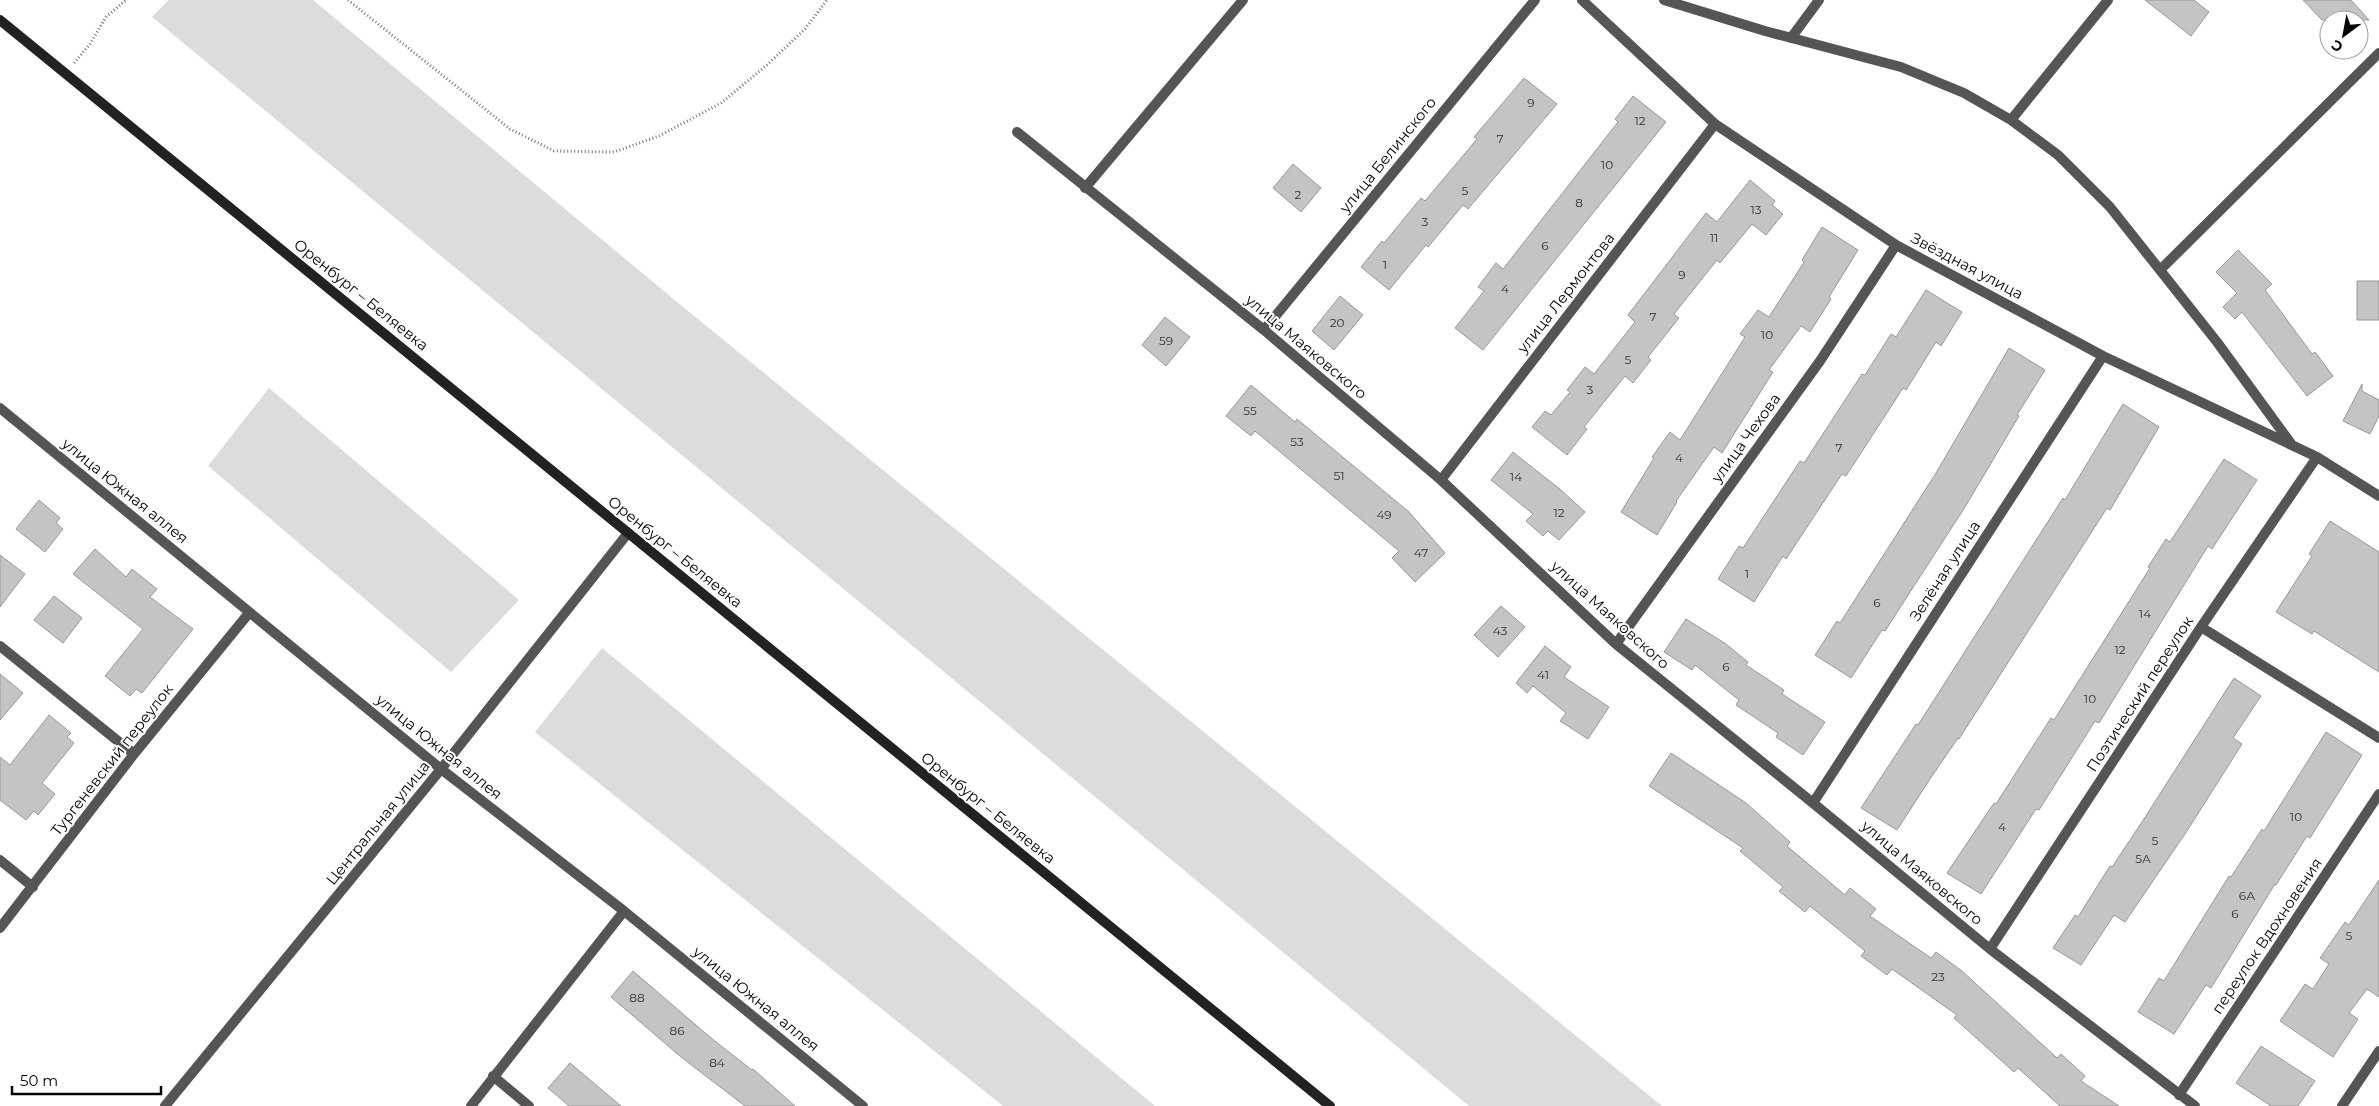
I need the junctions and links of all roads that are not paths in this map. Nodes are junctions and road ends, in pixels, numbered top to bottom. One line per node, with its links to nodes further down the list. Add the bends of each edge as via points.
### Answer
1 (1243, 0): 13 (street)
2 (1534, 0): 16 (street, улица Белинского)
3 (1582, 0): 11 (street, Звёздная улица)
4 (1664, 0): 8 (street)
5 (1819, 0): 8 (street)
6 (2108, 0): 10 (street)
7 (0, 20): 23 (main road, Оренбург – Беляевка)
8 (1791, 38): 10 (street, via 1902,67 1964,94)
9 (2379, 53): 15 (street)
10 (2011, 120): 15 (street, via 2058,155 2095,191)
11 (1715, 124): 14 (street, Звёздная улица); 21 (street, улица Лермонтова)
12 (1017, 132): 13 (street, улица Маяковского)
13 (1085, 188): 16 (street, улица Маяковского)
14 (1896, 245): 17 (street, Звёздная улица); 26 (street, улица Чехова, via 1820,361)
15 (2160, 270): 19 (street)
16 (1264, 330): 21 (street, улица Маяковского)
17 (2103, 356): 19 (street, Звёздная улица); 32 (street, Зелёная улица)
18 (0, 408): 24 (street, улица Южная аллея)
19 (2293, 445): 20 (street, Звёздная улица)
20 (2317, 457): 22 (street, Звёздная улица); 25 (street, Поэтический переулок)
21 (1441, 480): 26 (street, улица Маяковского)
22 (2379, 496)
23 (628, 533): 30 (street, Центральная улица); 45 (main road, Оренбург – Беляевка)
24 (249, 612): 29 (street, Тургеневский переулок); 30 (street, улица Южная аллея)
25 (2201, 627): 28 (street); 37 (street, Поэтический переулок)
26 (1616, 644): 32 (street, улица Маяковского)
27 (0, 646): 29 (street)
28 (2379, 738)
29 (134, 754): 34 (street, Тургеневский переулок)
30 (441, 769): 35 (street, улица Южная аллея); 41 (street, Центральная улица)
31 (2379, 794): 40 (street, переулок Вдохновения)
32 (1813, 802): 37 (street, улица Маяковского)
33 (0, 860): 34 (street)
34 (33, 887): 36 (street, Тургеневский переулок)
35 (624, 911): 39 (street); 44 (street, улица Южная аллея)
36 (0, 928)
37 (1990, 949): 40 (street, улица Маяковского)
38 (2379, 1051): 47 (street)
39 (493, 1076): 42 (street); 43 (street)
40 (2179, 1095): 46 (street, улица Маяковского)
41 (166, 1106)
42 (471, 1106)
43 (530, 1106)
44 (863, 1106)
45 (1330, 1106)
46 (2195, 1106)
47 (2342, 1106)

